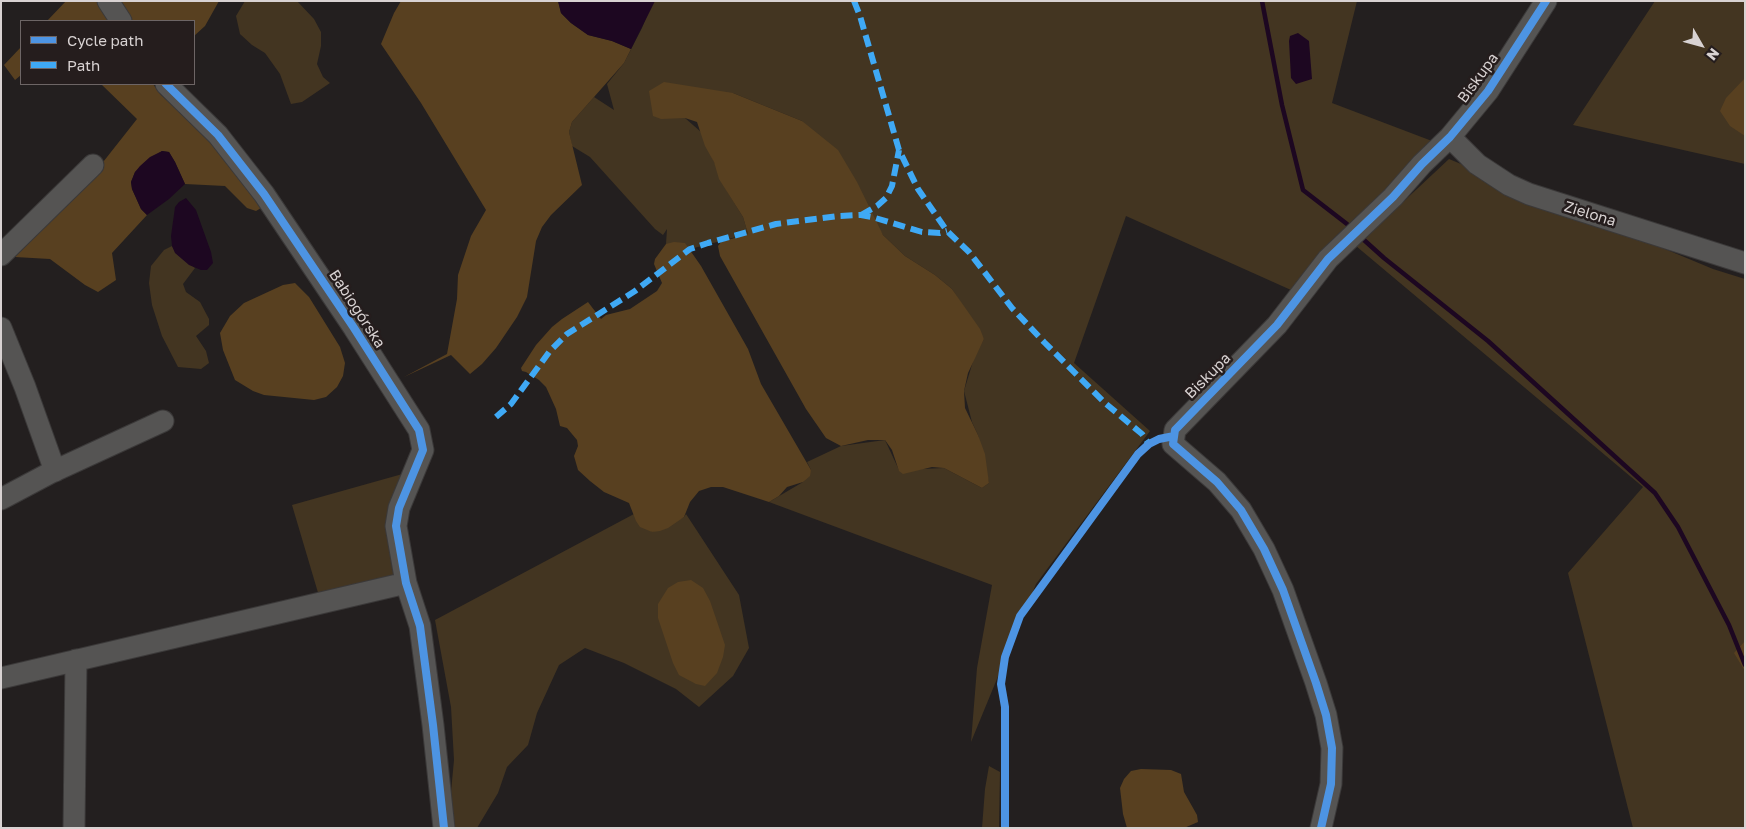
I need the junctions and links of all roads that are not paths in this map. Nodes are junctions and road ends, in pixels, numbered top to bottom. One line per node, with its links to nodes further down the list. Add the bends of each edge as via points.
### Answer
1 (108, 1): 3 (street)
2 (1546, 1): 5 (street, Biskupa, via 1488,91)
3 (120, 20)
4 (167, 85): 13 (street, Babiogórska, via 218,135 264,194 419,430 423,450 399,508 396,526)
5 (1450, 137): 8 (street, Zielona, via 1477,164 1529,194); 18 (street, Biskupa, via 1328,259 1277,325 1180,424 1174,436 1173,444 1217,482 1241,510 1283,590 1326,715 1332,748 1331,784)
6 (93, 165): 7 (street)
7 (1, 255)
8 (1745, 264)
9 (1, 328): 11 (street)
10 (163, 421): 11 (street)
11 (55, 471): 12 (street)
12 (1, 499)
13 (406, 583): 14 (street); 17 (street, Babiogórska, via 420,626)
14 (76, 660): 15 (street); 16 (street)
15 (1, 678)
16 (74, 828)
17 (444, 828)
18 (1321, 828)

